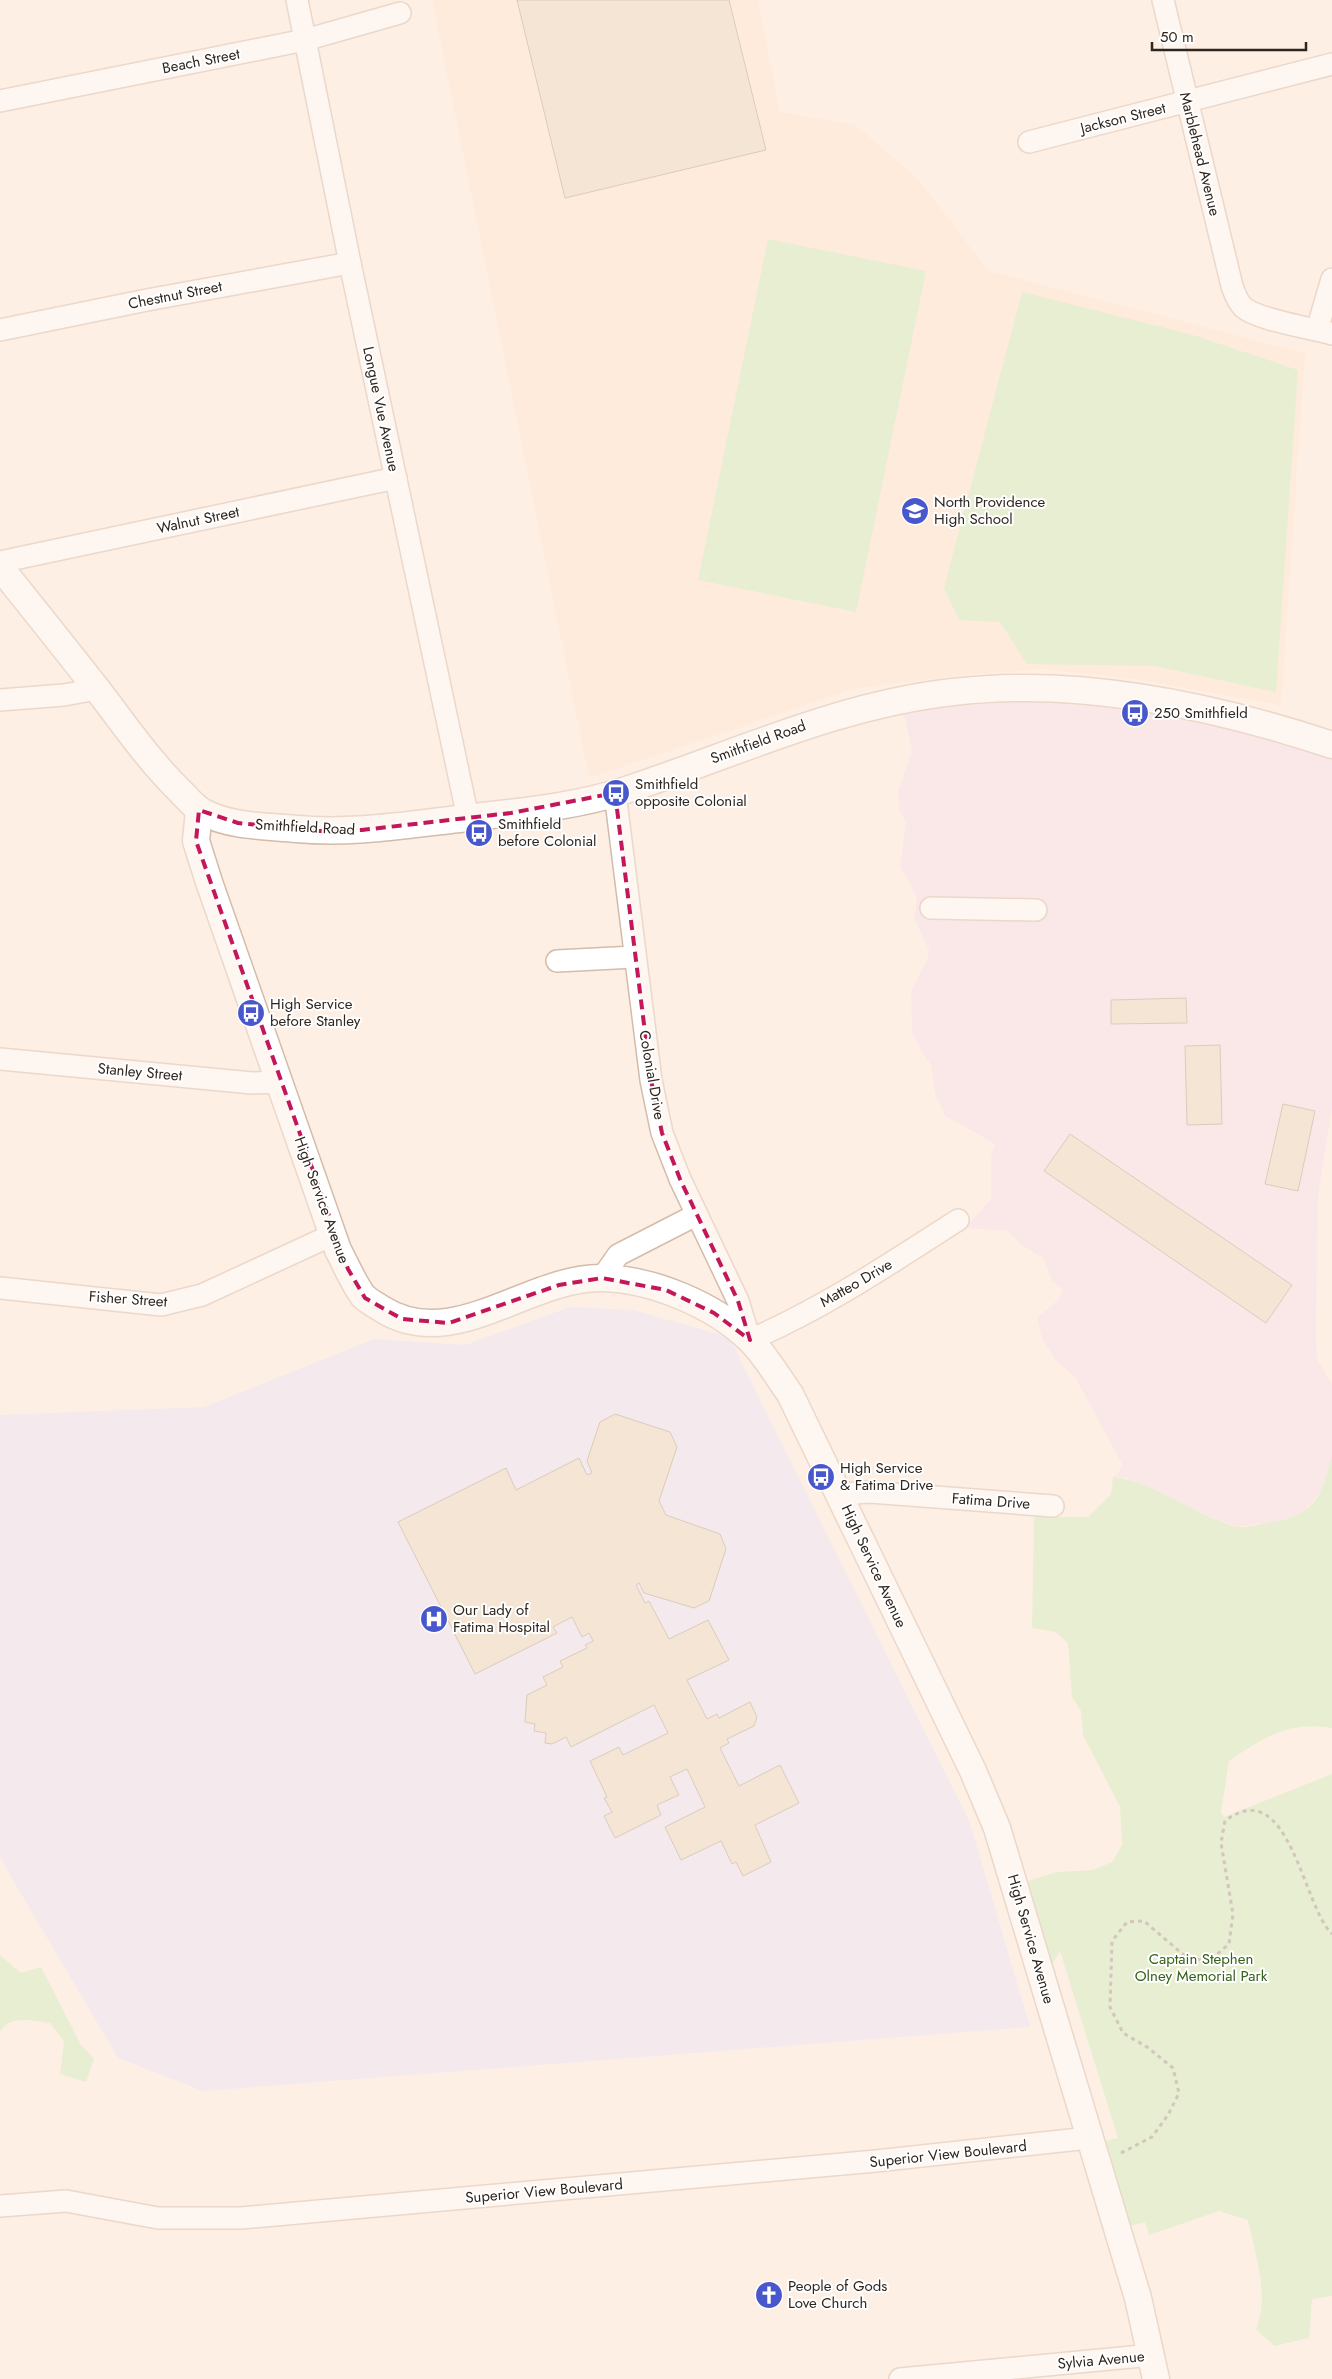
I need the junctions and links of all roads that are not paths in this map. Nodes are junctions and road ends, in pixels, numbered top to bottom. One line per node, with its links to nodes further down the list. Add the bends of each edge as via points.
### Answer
1 (297, 0): 4 (street, Longue Vue Avenue)
2 (1163, 0): 7 (street, Marblehead Avenue)
3 (400, 13): 4 (street, Beach Street)
4 (305, 40): 6 (street, Beach Street); 9 (street, Longue Vue Avenue)
5 (1332, 64): 7 (street, Jackson Street)
6 (0, 101)
7 (1188, 102): 8 (street, Jackson Street); 12 (street, Marblehead Avenue, via 1232,286 1242,306 1261,316)
8 (1029, 142)
9 (350, 263): 11 (street, Chestnut Street); 13 (street, Longue Vue Avenue)
10 (1332, 279): 12 (street)
11 (0, 330)
12 (1325, 332)
13 (396, 478): 14 (street, Walnut Street); 21 (street, Longue Vue Avenue)
14 (0, 562)
15 (0, 567): 16 (main road, Smithfield Road)
16 (97, 689): 17 (street); 20 (main road, Smithfield Road, via 165,778)
17 (0, 700)
18 (1332, 745): 19 (main road, Smithfield Road, via 1240,718 1092,691 1035,688 954,692 883,704 817,721)
19 (615, 793): 21 (main road, Smithfield Road); 24 (street, Colonial Drive)
20 (199, 810): 21 (main road, Smithfield Road, via 238,823 318,831 362,830); 27 (main road, High Service Avenue, via 196,841)
21 (468, 818)
22 (931, 908): 23 (street)
23 (1036, 910)
24 (634, 957): 25 (street); 28 (street, Colonial Drive, via 651,1080 662,1133)
25 (557, 961)
26 (0, 1060): 27 (street, Stanley Street, via 252,1083)
27 (279, 1082): 30 (main road, High Service Avenue)
28 (696, 1215): 31 (street, via 618,1255); 33 (street, Colonial Drive, via 738,1301)
29 (958, 1220): 33 (street, Matteo Drive, via 875,1274)
30 (332, 1235): 31 (main road, High Service Avenue, via 365,1298 402,1320 449,1323 560,1285); 32 (street, Fisher Street, via 202,1295 161,1305)
31 (602, 1278): 33 (main road, High Service Avenue, via 666,1290 714,1313)
32 (0, 1288)
33 (750, 1340): 34 (main road, High Service Avenue, via 790,1394)
34 (840, 1494): 35 (street, Fatima Drive, via 870,1492); 36 (main road, High Service Avenue, via 973,1771 997,1828)
35 (1053, 1506)
36 (1089, 2138): 37 (street, Superior View Boulevard, via 876,2161 241,2218 158,2218 66,2201); 38 (main road, High Service Avenue, via 1138,2298)
37 (0, 2206)
38 (1154, 2367): 39 (street, Sylvia Avenue)
39 (900, 2379)

